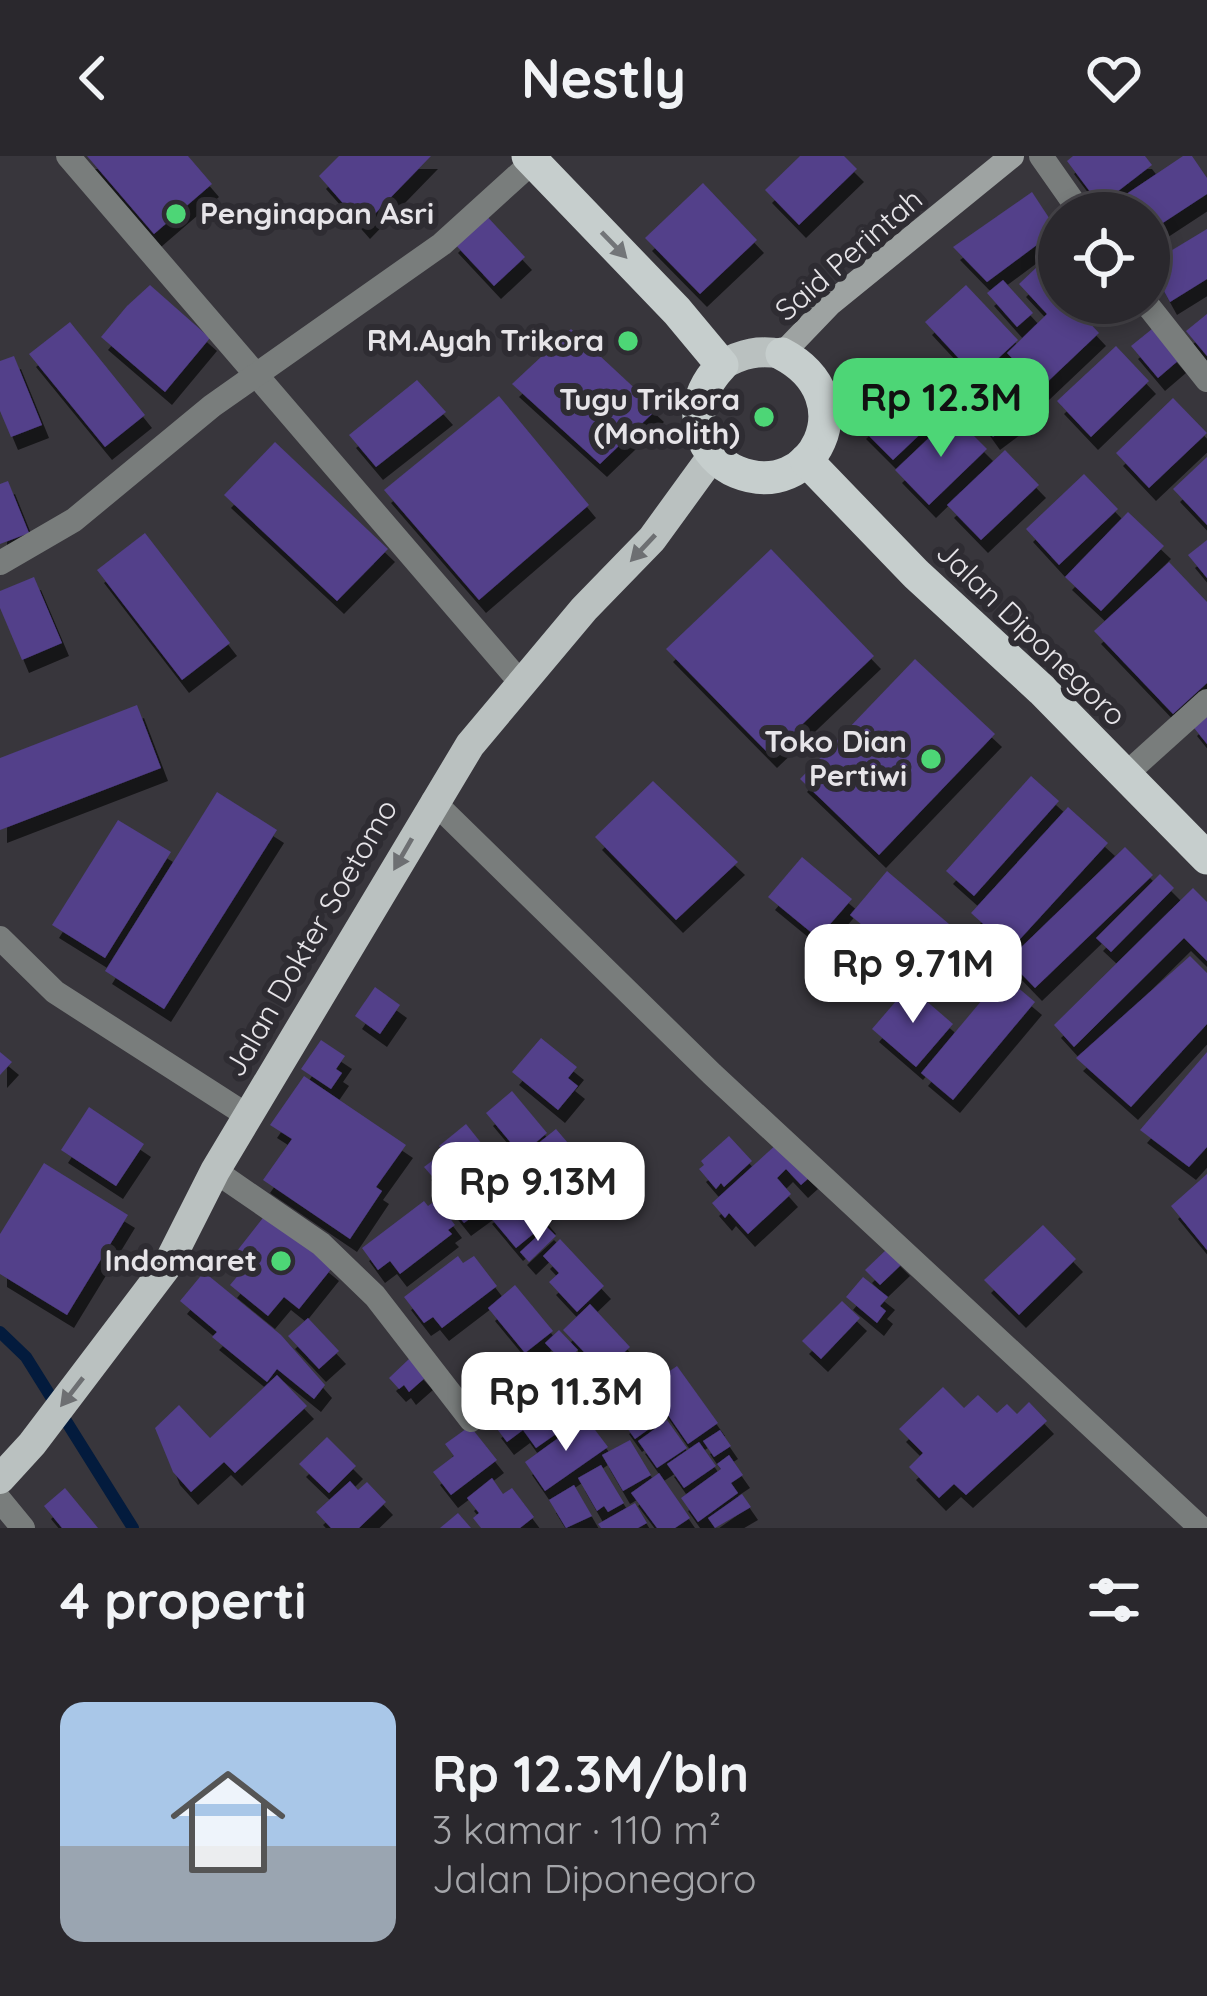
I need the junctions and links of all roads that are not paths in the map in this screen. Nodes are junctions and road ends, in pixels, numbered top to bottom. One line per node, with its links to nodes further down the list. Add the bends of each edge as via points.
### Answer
1 (68, 156): 9 (street)
2 (1012, 156): 7 (main road, Said Perintah, via 830,304)
3 (1041, 156): 5 (street)
4 (533, 158): 8 (highway, one-way to 8); 9 (street, via 442,244)
5 (1067, 192)
6 (1163, 324): 10 (street)
7 (782, 354): 8 (main road, via 761,351); 12 (highway, via 802,364 824,400 826,422)
8 (722, 365): 11 (highway, via 700,398 698,418)
9 (255, 376): 13 (street, via 74,520); 14 (street)
10 (1207, 380)
11 (713, 454): 12 (highway, via 728,468 767,478); 14 (main road, Jalan Dokter Soetomo, one-way to 14, via 652,539)
12 (806, 460): 16 (highway, Jalan Diponegoro)
13 (0, 563)
14 (521, 683): 17 (main road, Jalan Dokter Soetomo)
15 (1207, 701): 16 (street)
16 (1125, 776): 18 (highway, Jalan Diponegoro)
17 (434, 801): 20 (main road, Jalan Dokter Soetomo, one-way to 20); 26 (street, via 712,1075)
18 (1207, 858)
19 (0, 938): 20 (street, via 55,992)
20 (248, 1116): 21 (main road, Jalan Dokter Soetomo)
21 (215, 1171): 22 (street, via 321,1244 375,1296); 23 (main road, Jalan Dokter Soetomo, one-way to 23, via 167,1267)
22 (471, 1420)
23 (0, 1479)
24 (0, 1499): 25 (street)
25 (23, 1528)
26 (1202, 1528)

